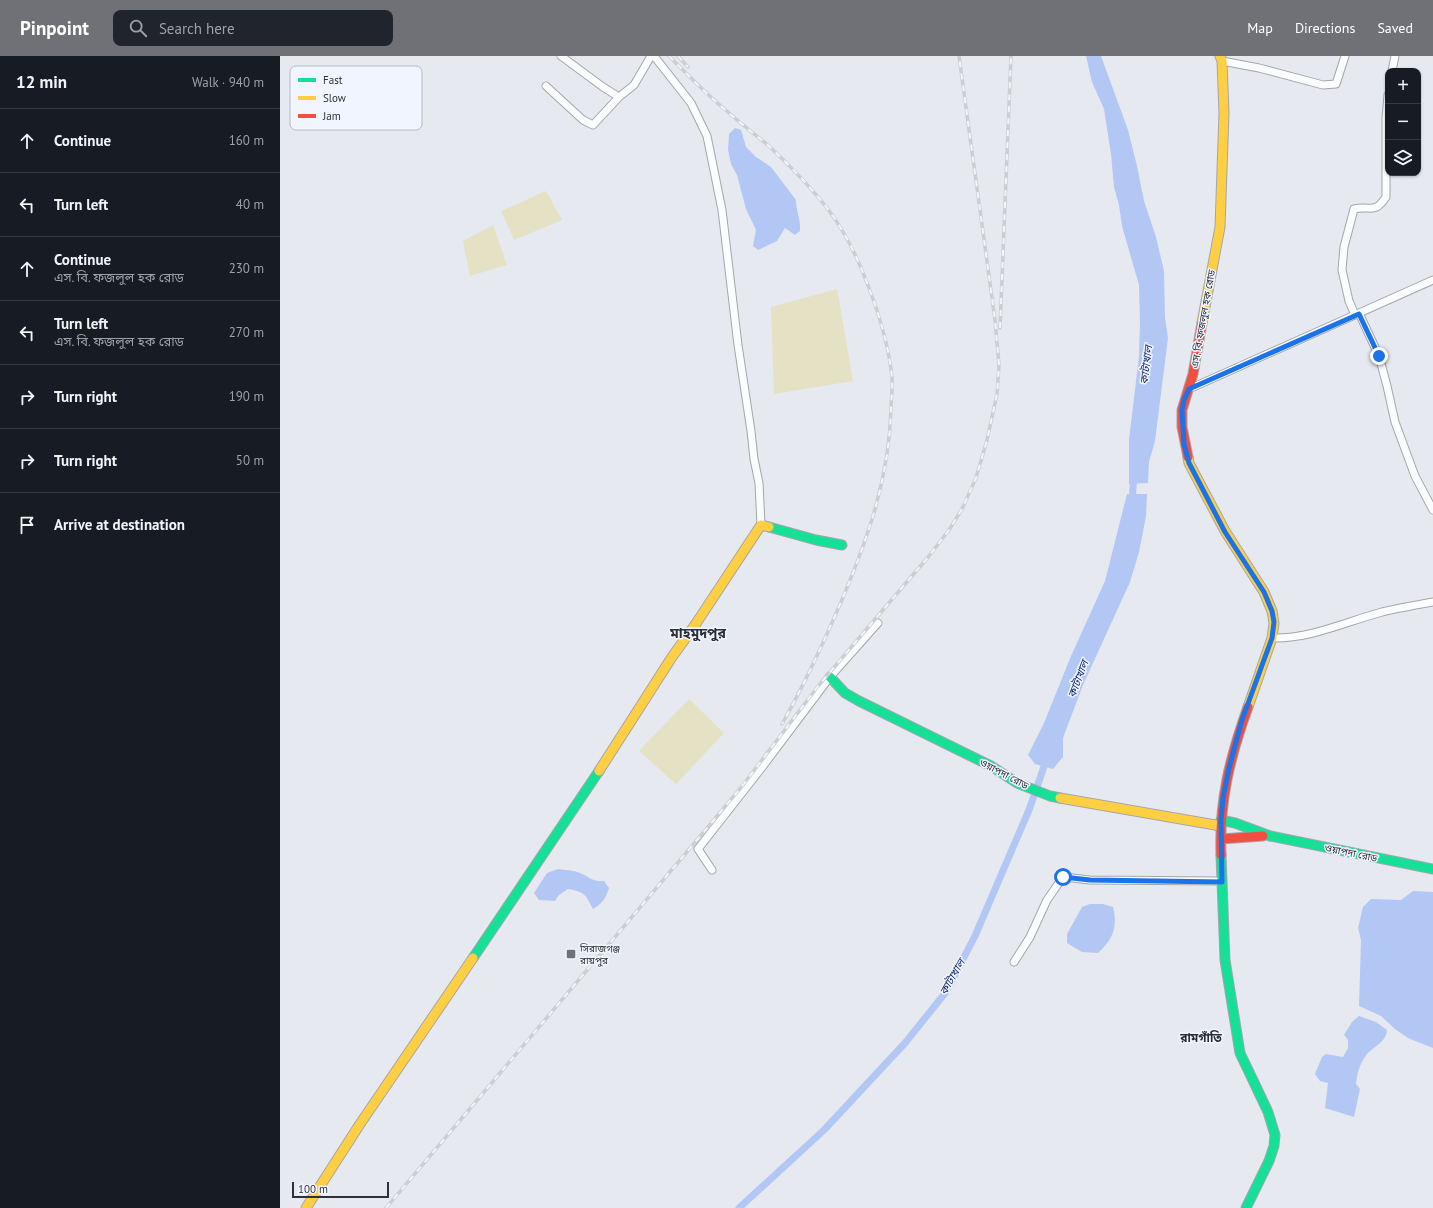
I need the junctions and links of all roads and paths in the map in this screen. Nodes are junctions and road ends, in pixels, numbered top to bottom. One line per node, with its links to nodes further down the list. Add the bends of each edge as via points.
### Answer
1 (561, 56): 8 (street)
2 (653, 56): 8 (street, via 634,85); 14 (street, via 691,103 708,143 722,210 738,345 759,482)
3 (1345, 56): 5 (street, via 1336,84 1331,86)
4 (1395, 56): 6 (street)
5 (1221, 58): 12 (street, এস. বি. ফজলুল হক রোড, via 1224,113 1220,227)
6 (1393, 68)
7 (546, 86): 8 (street, via 583,120 593,125)
8 (619, 97)
9 (1387, 104): 11 (street, via 1386,197 1375,208 1354,209 1344,247 1342,270 1349,301)
10 (1433, 280): 11 (street)
11 (1357, 314): 12 (street); 13 (street, via 1379,356 1395,422 1415,476)
12 (1189, 389): 18 (street, এস. বি. ফজলুল হক রোড, via 1182,410 1184,444 1189,463 1225,532 1264,592 1274,622)
13 (1433, 510)
14 (761, 525): 15 (street); 27 (street)
15 (842, 545)
16 (1433, 602): 18 (street, via 1382,612 1306,636)
17 (878, 624): 19 (street)
18 (1272, 638): 20 (street, এস. বি. ফজলুল হক রোড, via 1242,720 1229,768)
19 (830, 677): 20 (street, ওয়াপদা রোড, via 851,697 991,766 1017,783 1050,796); 24 (street, via 698,849)
20 (1221, 823): 21 (street, ওয়াপদা রোড, via 1235,823); 22 (street, এস. বি. ফজলুল হক রোড)
21 (1270, 836): 22 (street, ওয়াপদা রোড); 23 (street, ওয়াপদা রোড)
22 (1221, 839): 25 (street, এস. বি. ফজলুল হক রোড)
23 (1433, 868)
24 (712, 870)
25 (1222, 882): 26 (street, via 1090,880 1063,877 1047,900 1030,937); 28 (street, এস. বি. ফজলুল হক রোড, via 1226,960 1240,1053 1270,1118 1275,1136 1272,1153)
26 (1014, 962)
27 (306, 1208)
28 (1246, 1208)

